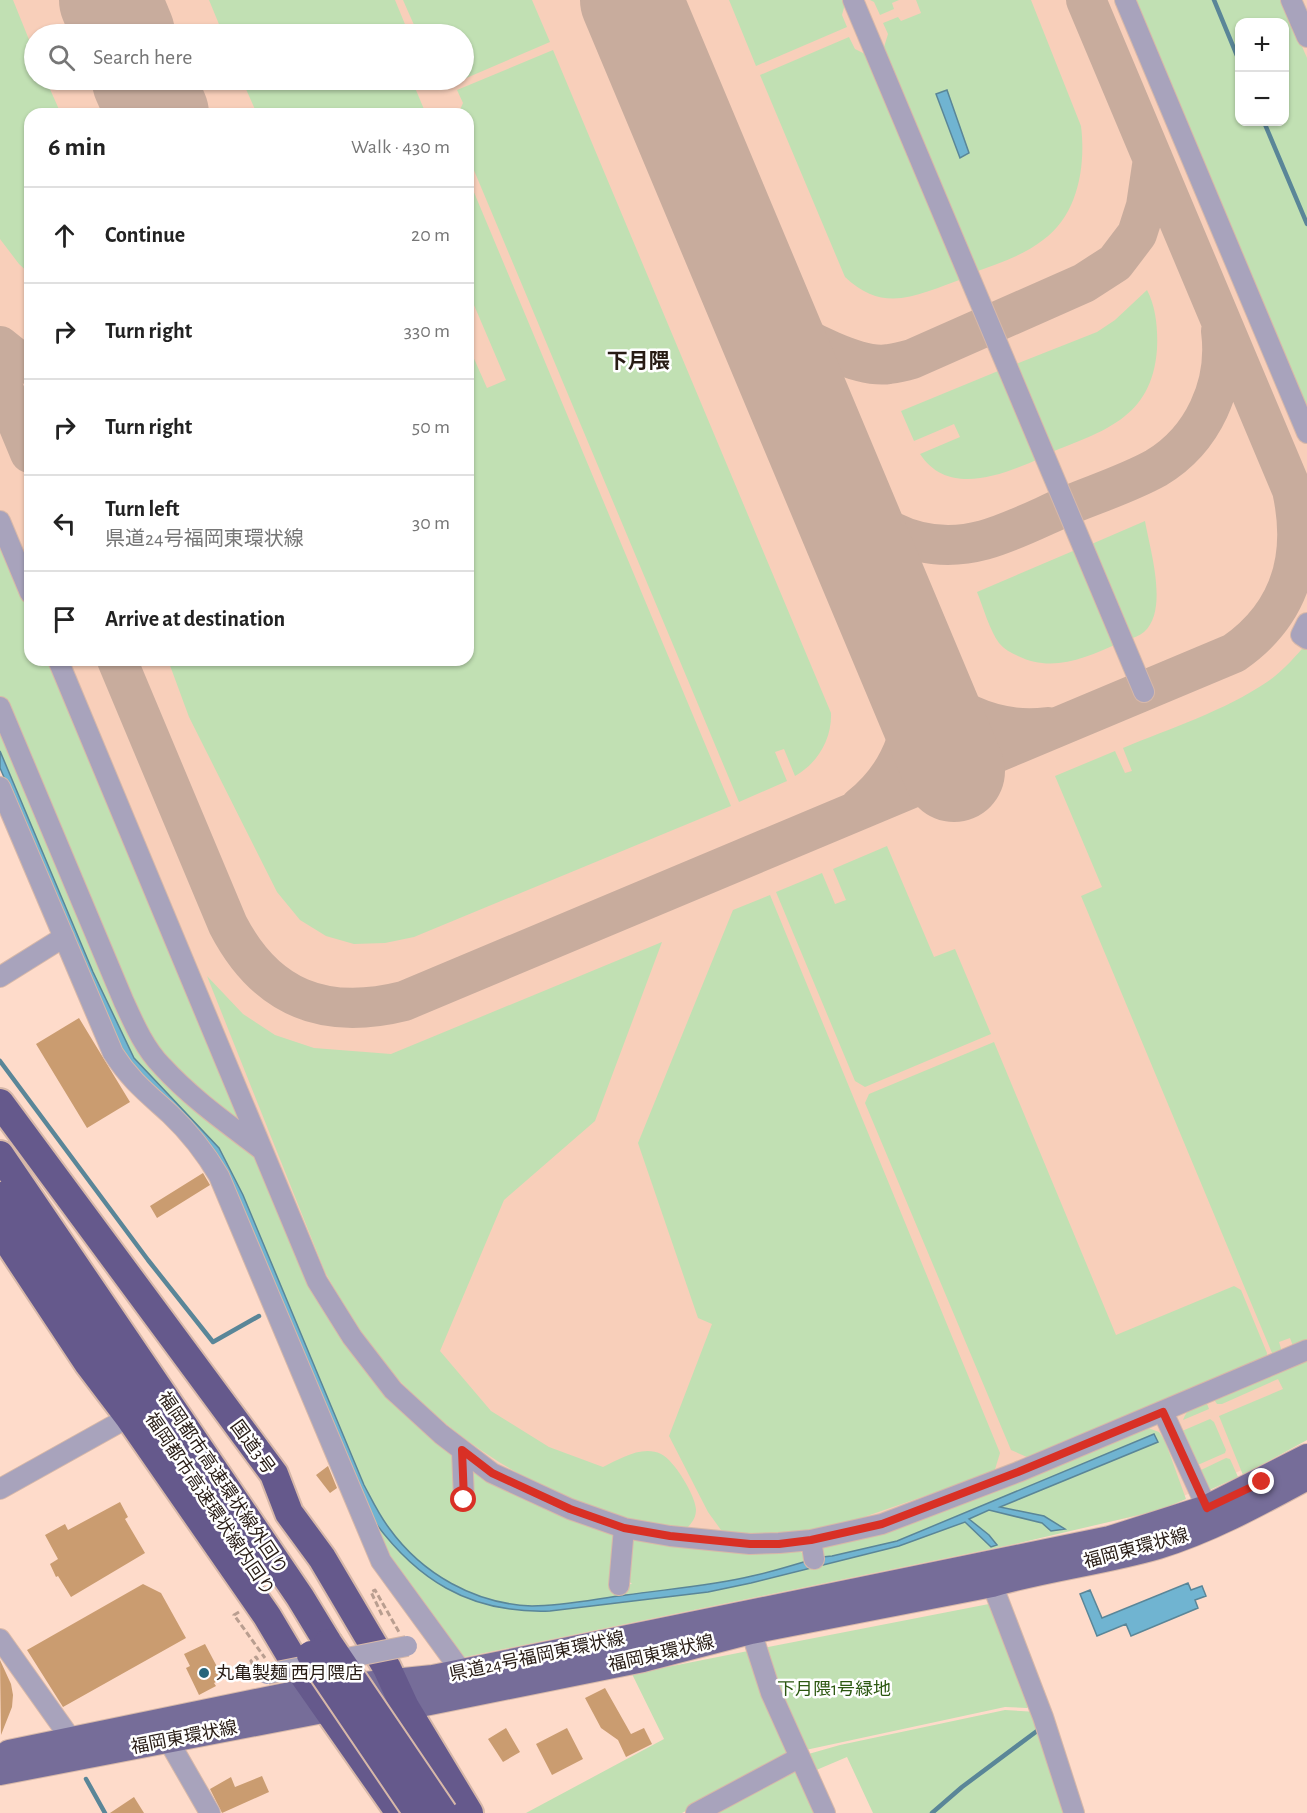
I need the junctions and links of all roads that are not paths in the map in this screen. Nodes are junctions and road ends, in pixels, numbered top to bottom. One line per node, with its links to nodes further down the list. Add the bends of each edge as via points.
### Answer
1 (853, 0): 11 (street)
2 (1125, 0): 5 (street)
3 (1291, 0): 4 (street)
4 (1307, 37)
5 (1307, 433)
6 (0, 521): 7 (street)
7 (24, 579)
8 (1307, 623): 9 (street, via 1301,635)
9 (1307, 639)
10 (60, 666): 18 (street)
11 (1144, 692)
12 (0, 707): 18 (street, via 139,1034 160,1065)
13 (0, 787): 14 (street)
14 (64, 937): 15 (street); 39 (street, via 126,1073 171,1115 219,1176 381,1561)
15 (0, 977)
16 (0, 1103): 31 (highway, 国道3号, via 274,1474)
17 (0, 1120): 31 (highway, via 232,1446)
18 (262, 1150): 25 (street, via 317,1281 352,1337 393,1390)
19 (0, 1155): 52 (highway, 福岡都市高速環状線外回り, bridge)
20 (0, 1198): 35 (highway, via 118,1385 200,1502); 51 (highway, 福岡都市高速環状線内回り, bridge)
21 (0, 1230): 24 (highway, via 88,1363)
22 (1307, 1350): 23 (street)
23 (1163, 1412): 30 (street); 32 (street, via 1018,1472 813,1549)
24 (129, 1417): 28 (street); 35 (highway)
25 (462, 1450): 29 (street); 32 (street, via 502,1478)
26 (1307, 1457): 30 (main road, 県道24号福岡東環状線)
27 (1307, 1477): 33 (main road, 福岡東環状線, via 1215,1524 1158,1545)
28 (0, 1489)
29 (464, 1500)
30 (1207, 1508): 39 (main road, 県道24号福岡東環状線, via 1110,1539)
31 (289, 1513): 41 (highway, 国道3号, via 322,1558)
32 (624, 1528): 34 (street)
33 (993, 1584): 36 (main road, 福岡東環状線); 56 (street)
34 (619, 1585)
35 (267, 1616): 42 (highway)
36 (752, 1631): 43 (main road, 福岡東環状線, via 643,1659); 47 (street, via 771,1693)
37 (0, 1639): 44 (street)
38 (407, 1646): 40 (street, bridge)
39 (462, 1672): 41 (main road, 県道24号福岡東環状線)
40 (267, 1674)
41 (393, 1681): 42 (main road, 県道24号福岡東環状線); 43 (highway, 国道3号)
42 (321, 1700): 43 (main road, 福岡東環状線); 44 (main road, 県道24号福岡東環状線); 45 (main road, 福岡東環状線); 50 (highway)
43 (405, 1707): 53 (highway, 国道3号)
44 (71, 1739): 46 (main road, 県道24号福岡東環状線)
45 (168, 1740): 48 (main road, 福岡東環状線); 49 (street)
46 (0, 1755)
47 (798, 1756): 54 (street); 55 (street)
48 (0, 1772)
49 (210, 1813)
50 (400, 1813)
51 (418, 1813)
52 (443, 1813)
53 (469, 1813)
54 (696, 1813)
55 (825, 1813)
56 (1074, 1813)

